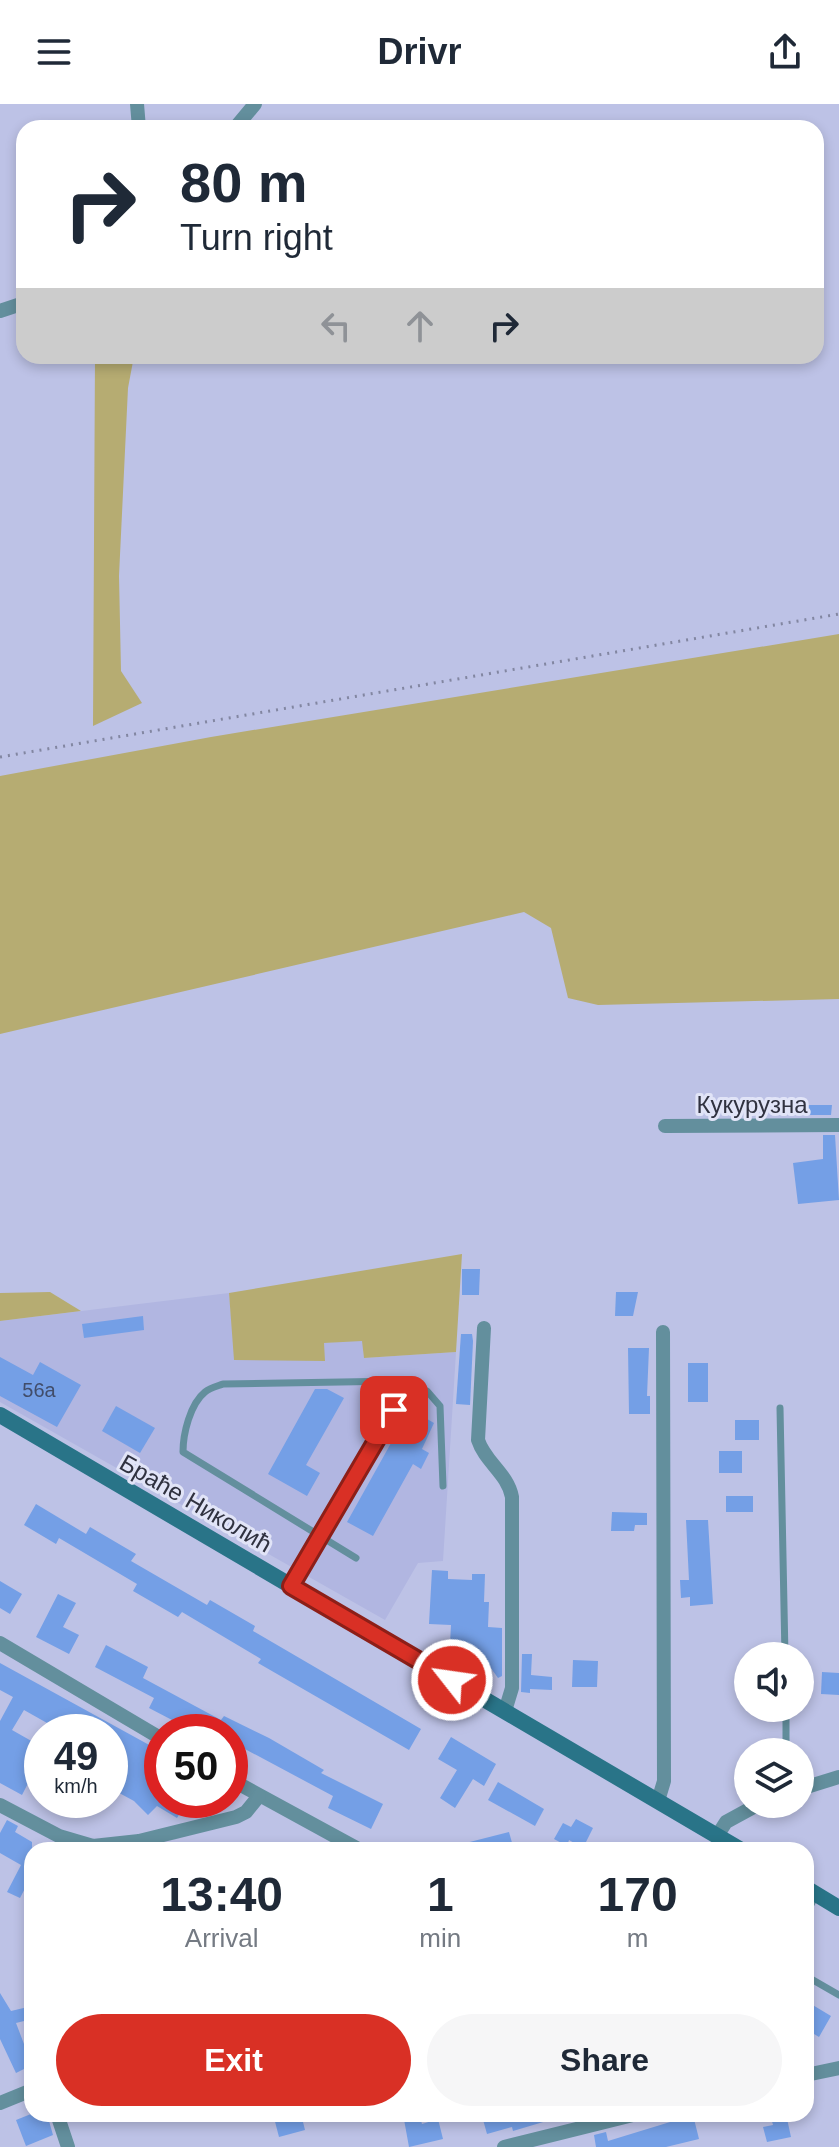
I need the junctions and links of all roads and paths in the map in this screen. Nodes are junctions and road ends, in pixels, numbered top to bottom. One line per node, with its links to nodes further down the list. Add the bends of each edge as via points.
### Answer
1 (255, 104): 2 (street)
2 (242, 120)
3 (839, 614): 4 (path)
4 (0, 757)
5 (839, 1125): 6 (street, Кукурузна)
6 (665, 1126)
7 (484, 1328): 18 (street, via 478,1440 512,1497 512,1688)
8 (663, 1332): 24 (street, via 664,1781)
9 (409, 1385): 12 (lane, via 427,1391 440,1406); 13 (lane); 13 (lane, via 223,1384 197,1403 183,1452)
10 (780, 1408): 16 (lane)
11 (0, 1415): 15 (main road, Браће Николић)
12 (443, 1486)
13 (319, 1538): 14 (lane); 15 (lane)
14 (356, 1558)
15 (291, 1586): 18 (main road, Браће Николић)
16 (785, 1642)
17 (0, 1643): 19 (street)
18 (505, 1711): 24 (main road, Браће Николић)
19 (144, 1728)
20 (839, 1777): 21 (street)
21 (814, 1785)
22 (248, 1790): 23 (street)
23 (259, 1796): 29 (street, via 236,1817); 30 (street)
24 (658, 1801): 27 (main road, Браће Николић)
25 (0, 1805): 28 (street)
26 (734, 1818): 27 (street)
27 (717, 1836): 31 (main road, Браће Николић)
28 (73, 1842)
29 (132, 1842)
30 (345, 1842)
31 (727, 1842)
32 (814, 1893): 33 (main road)
33 (839, 1908)
34 (814, 1981): 35 (lane)
35 (839, 1995)
36 (839, 2068): 37 (street)
37 (814, 2073)
38 (0, 2085): 40 (street)
39 (24, 2093): 40 (street)
40 (4, 2101)
41 (60, 2122): 43 (street)
42 (584, 2122): 44 (street)
43 (68, 2147)
44 (504, 2147)

